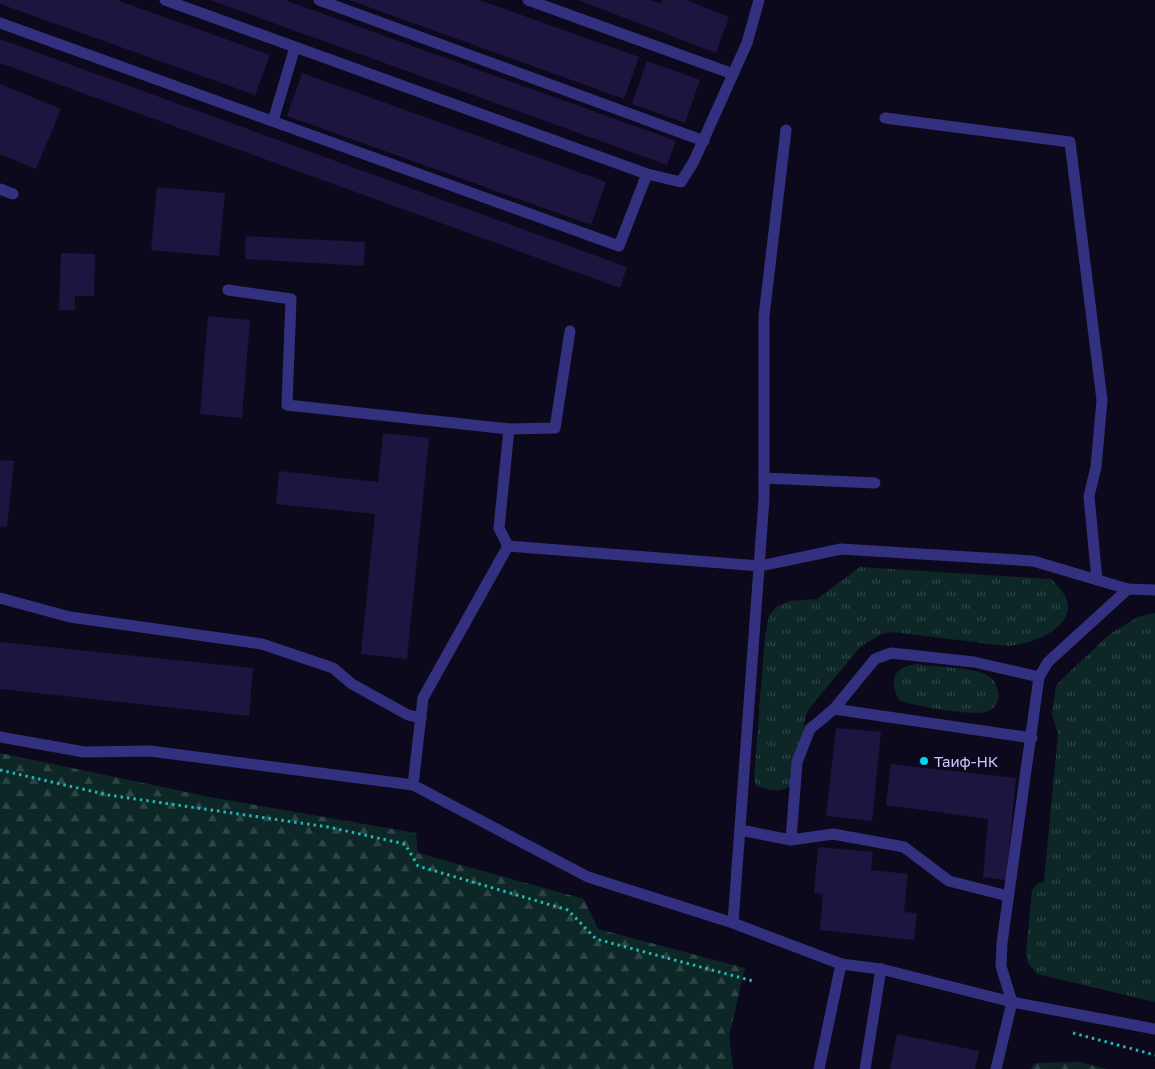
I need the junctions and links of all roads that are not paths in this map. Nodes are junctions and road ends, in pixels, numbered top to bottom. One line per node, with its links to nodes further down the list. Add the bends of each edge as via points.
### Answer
1 (165, 0): 6 (lane)
2 (319, 0): 11 (lane)
3 (528, 0): 7 (lane)
4 (759, 0): 7 (lane, via 747,43)
5 (0, 23): 9 (lane)
6 (295, 47): 9 (lane); 12 (lane)
7 (733, 74): 11 (lane)
8 (885, 118): 22 (lane, via 1070,142 1102,400 1096,467 1089,496)
9 (273, 121): 12 (lane, via 619,246)
10 (786, 130): 18 (lane, via 764,316)
11 (704, 141): 12 (lane, via 681,182)
12 (647, 174)
13 (0, 189): 14 (lane)
14 (13, 194)
15 (228, 290): 17 (lane, via 291,299 287,405)
16 (570, 331): 17 (lane, via 555,428)
17 (509, 429): 20 (lane, via 499,528)
18 (764, 478): 19 (lane); 21 (lane)
19 (875, 483)
20 (508, 546): 21 (lane); 28 (lane, via 423,698)
21 (760, 566): 22 (lane, via 841,549 1033,562); 32 (lane)
22 (1097, 580): 23 (lane)
23 (1128, 589): 24 (lane); 26 (lane, via 1048,662)
24 (1155, 590)
25 (0, 598): 28 (lane, via 70,617 262,644 332,668 352,684 408,715)
26 (1039, 677): 27 (lane, via 974,662 891,653 875,659); 30 (lane)
27 (834, 709): 30 (lane); 33 (lane, via 810,729 796,762)
28 (421, 718): 31 (lane)
29 (0, 737): 31 (lane, via 84,752 150,751)
30 (1032, 738): 34 (lane)
31 (413, 786): 35 (lane, via 588,877)
32 (740, 830): 33 (lane); 35 (lane)
33 (791, 840): 34 (lane, via 833,834 904,847 949,881)
34 (1008, 896): 38 (lane, via 1001,966)
35 (733, 923): 36 (lane)
36 (842, 964): 37 (lane); 40 (lane)
37 (881, 969): 38 (lane); 41 (lane)
38 (1012, 1002): 39 (lane); 42 (lane)
39 (1155, 1029)
40 (819, 1069)
41 (865, 1069)
42 (996, 1069)

